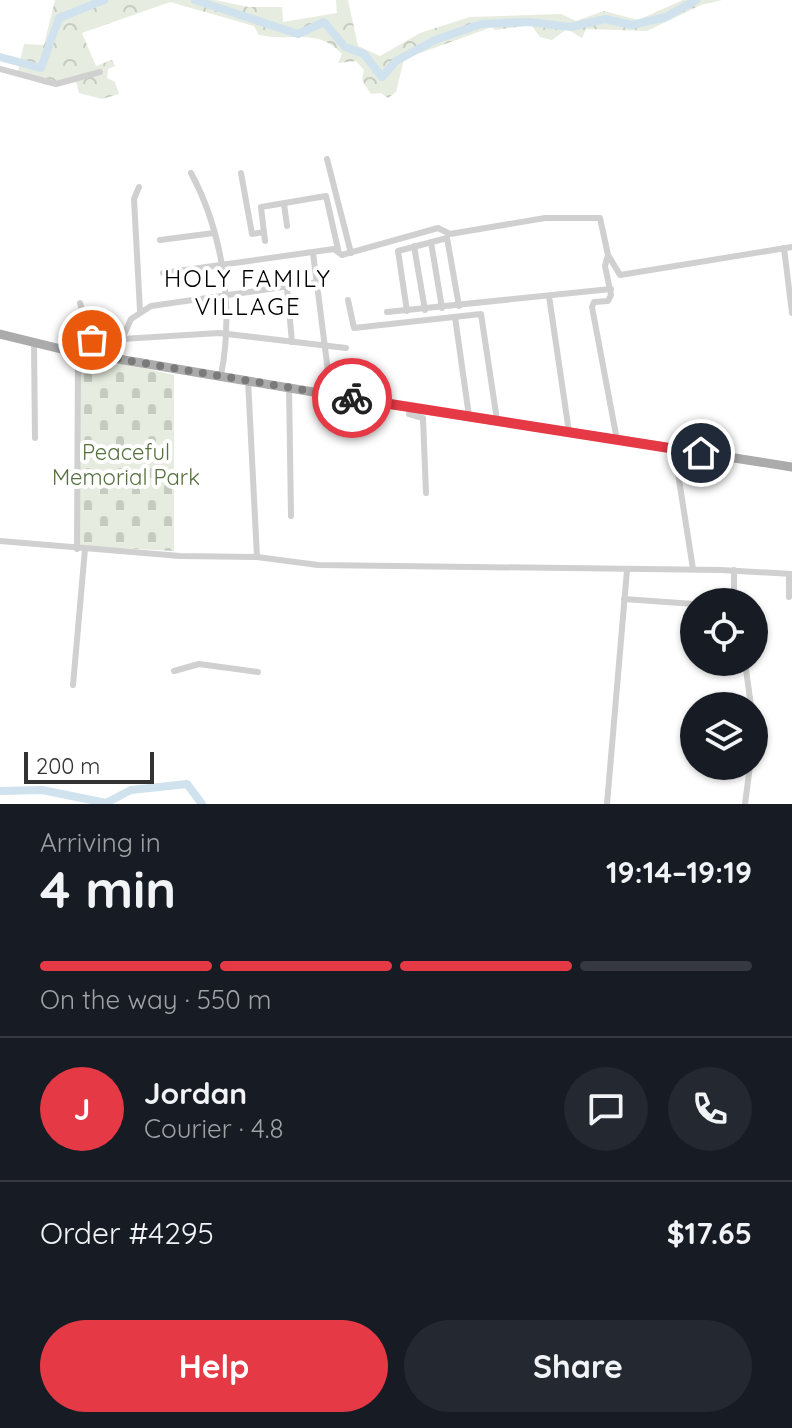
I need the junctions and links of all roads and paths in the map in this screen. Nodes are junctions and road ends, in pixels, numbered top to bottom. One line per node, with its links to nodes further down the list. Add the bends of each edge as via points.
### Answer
1 (0, 69): 2 (street, via 56,84)
2 (100, 72)
3 (327, 159): 18 (street)
4 (191, 173): 10 (street, via 208,205)
5 (241, 173): 9 (street, via 252,234)
6 (139, 187): 34 (street, via 134,199)
7 (284, 204): 8 (street); 9 (street, via 261,207); 16 (street, via 326,196)
8 (287, 226)
9 (264, 232): 12 (street)
10 (214, 233): 11 (street); 20 (street)
11 (160, 240)
12 (265, 241)
13 (431, 242): 14 (street); 31 (street, via 449,239); 32 (street)
14 (414, 246): 33 (street); 35 (street, via 398,253)
15 (788, 248): 21 (street, via 620,275); 37 (street)
16 (338, 249): 17 (street); 18 (street, via 340,254)
17 (313, 253): 20 (street); 24 (street)
18 (351, 253): 19 (street, via 438,228 450,234 583,216 600,218)
19 (608, 255): 21 (street); 23 (street)
20 (220, 265): 22 (street); 28 (street)
21 (614, 270): 23 (street)
22 (163, 273)
23 (607, 274): 26 (street)
24 (318, 282): 25 (street); 44 (street)
25 (287, 288): 28 (street); 43 (street)
26 (611, 289): 27 (street); 57 (street, via 610,298 592,307)
27 (549, 296): 31 (street); 55 (street)
28 (224, 297): 34 (street); 39 (street)
29 (348, 300): 38 (street, via 352,328)
30 (80, 303): 46 (street)
31 (459, 306): 32 (street)
32 (442, 308): 33 (street)
33 (425, 310): 35 (street)
34 (140, 311): 41 (street)
35 (407, 311): 36 (street)
36 (387, 312)
37 (792, 313)
38 (455, 317): 53 (street); 54 (street, via 481,314)
39 (229, 333): 41 (street); 43 (street); 48 (street)
40 (0, 334): 42 (main road)
41 (122, 339): 46 (street)
42 (34, 342): 47 (main road); 56 (street)
43 (292, 342): 44 (street)
44 (327, 347): 45 (street); 51 (street)
45 (346, 348)
46 (98, 350): 47 (main road); 48 (main road)
47 (78, 352): 63 (street)
48 (221, 375): 49 (main road)
49 (248, 380): 50 (main road); 65 (street)
50 (289, 386): 51 (main road); 61 (street)
51 (331, 395): 53 (main road)
52 (409, 414): 60 (street, via 423,418)
53 (469, 416): 54 (main road)
54 (497, 420): 55 (main road)
55 (569, 432): 57 (main road)
56 (35, 438)
57 (617, 440): 58 (main road)
58 (674, 448): 59 (main road); 66 (street)
59 (792, 467)
60 (426, 493)
61 (291, 516)
62 (0, 541): 63 (street)
63 (77, 549): 64 (street)
64 (85, 549): 65 (street); 76 (street)
65 (257, 557): 67 (street, via 318,565)
66 (693, 569): 67 (street); 68 (street)
67 (627, 570): 72 (street)
68 (734, 570): 69 (street); 70 (street)
69 (790, 574): 71 (street)
70 (734, 588)
71 (789, 597)
72 (624, 599): 73 (street); 78 (street)
73 (680, 603)
74 (174, 671): 75 (street, via 199,664)
75 (258, 672)
76 (73, 685)
77 (748, 780): 79 (street)
78 (607, 804)
79 (745, 804)

